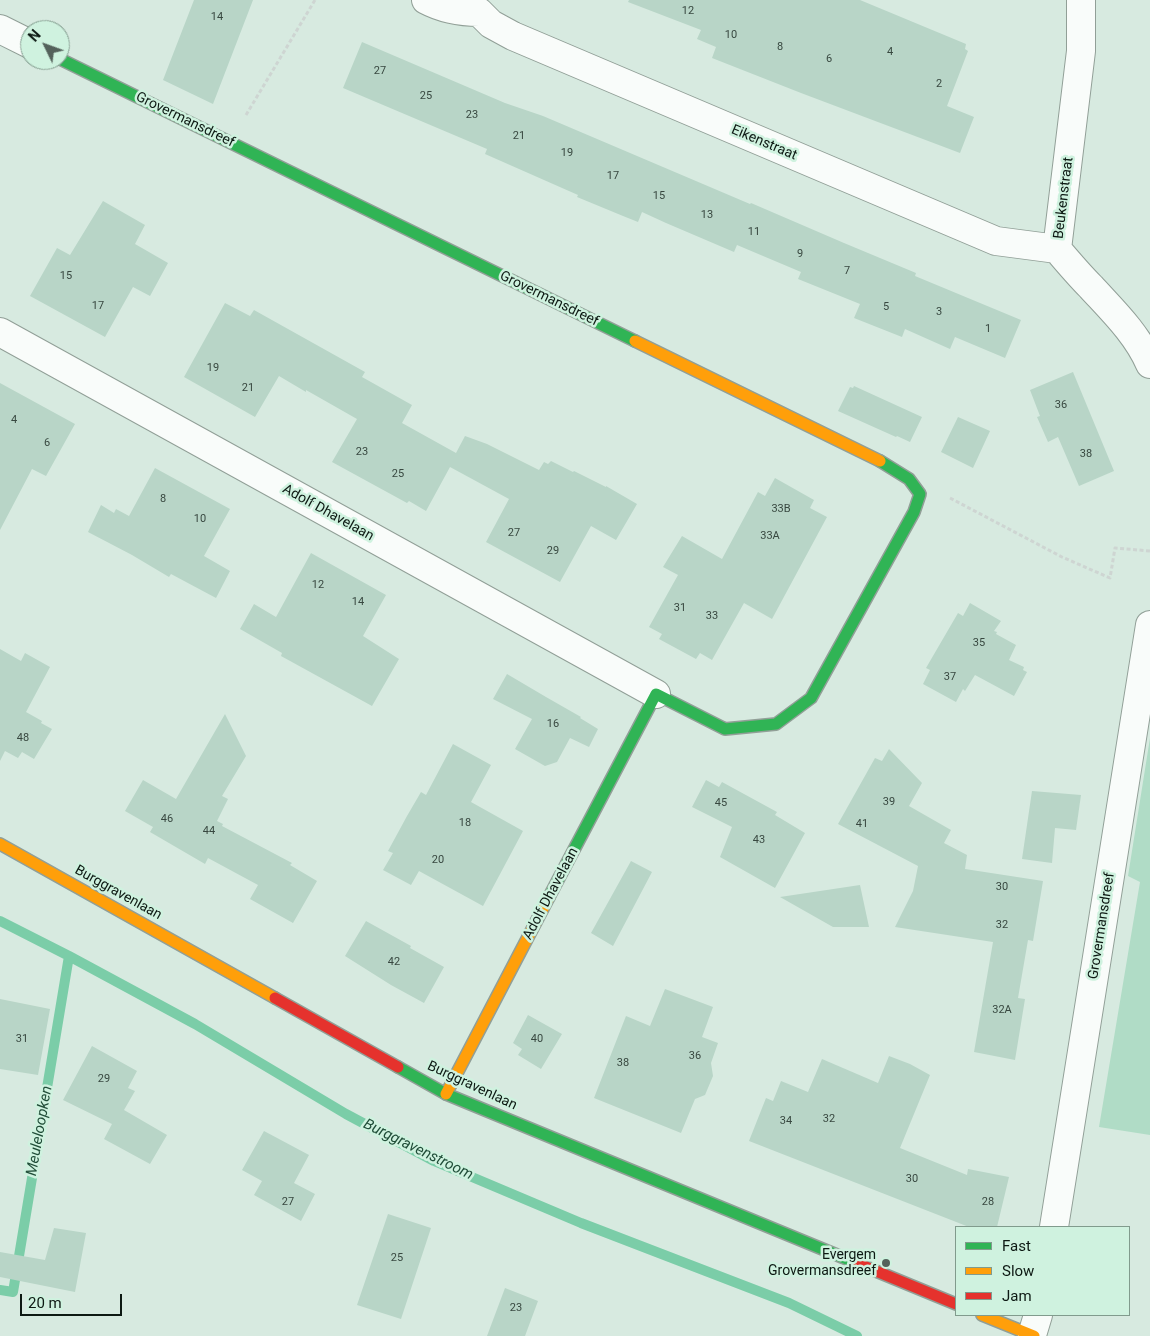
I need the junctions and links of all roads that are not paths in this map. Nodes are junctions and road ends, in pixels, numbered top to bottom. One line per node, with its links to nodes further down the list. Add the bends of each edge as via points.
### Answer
1 (426, 0): 3 (street, Eikenstraat, via 455,10)
2 (1082, 0): 7 (street, Beukenstraat, via 1081,51)
3 (481, 6): 7 (street, Eikenstraat, via 491,24 513,36 996,241)
4 (0, 29): 5 (street)
5 (20, 39)
6 (70, 64): 10 (street, Grovermansdreef, via 877,460 909,479 920,494 914,512)
7 (1057, 249): 9 (street, Beukenstraat, via 1120,318)
8 (0, 332): 12 (street, Adolf Dhavelaan)
9 (1150, 364)
10 (865, 603): 12 (street, Adolf Dhavelaan, via 811,698 776,724 725,729)
11 (1150, 625): 15 (street, Grovermansdreef)
12 (656, 694): 14 (street, Adolf Dhavelaan)
13 (0, 844): 14 (street, Burggravenlaan)
14 (446, 1094): 16 (street, Burggravenlaan)
15 (1054, 1226)
16 (955, 1304)
17 (986, 1316): 18 (street)
18 (1035, 1329)

